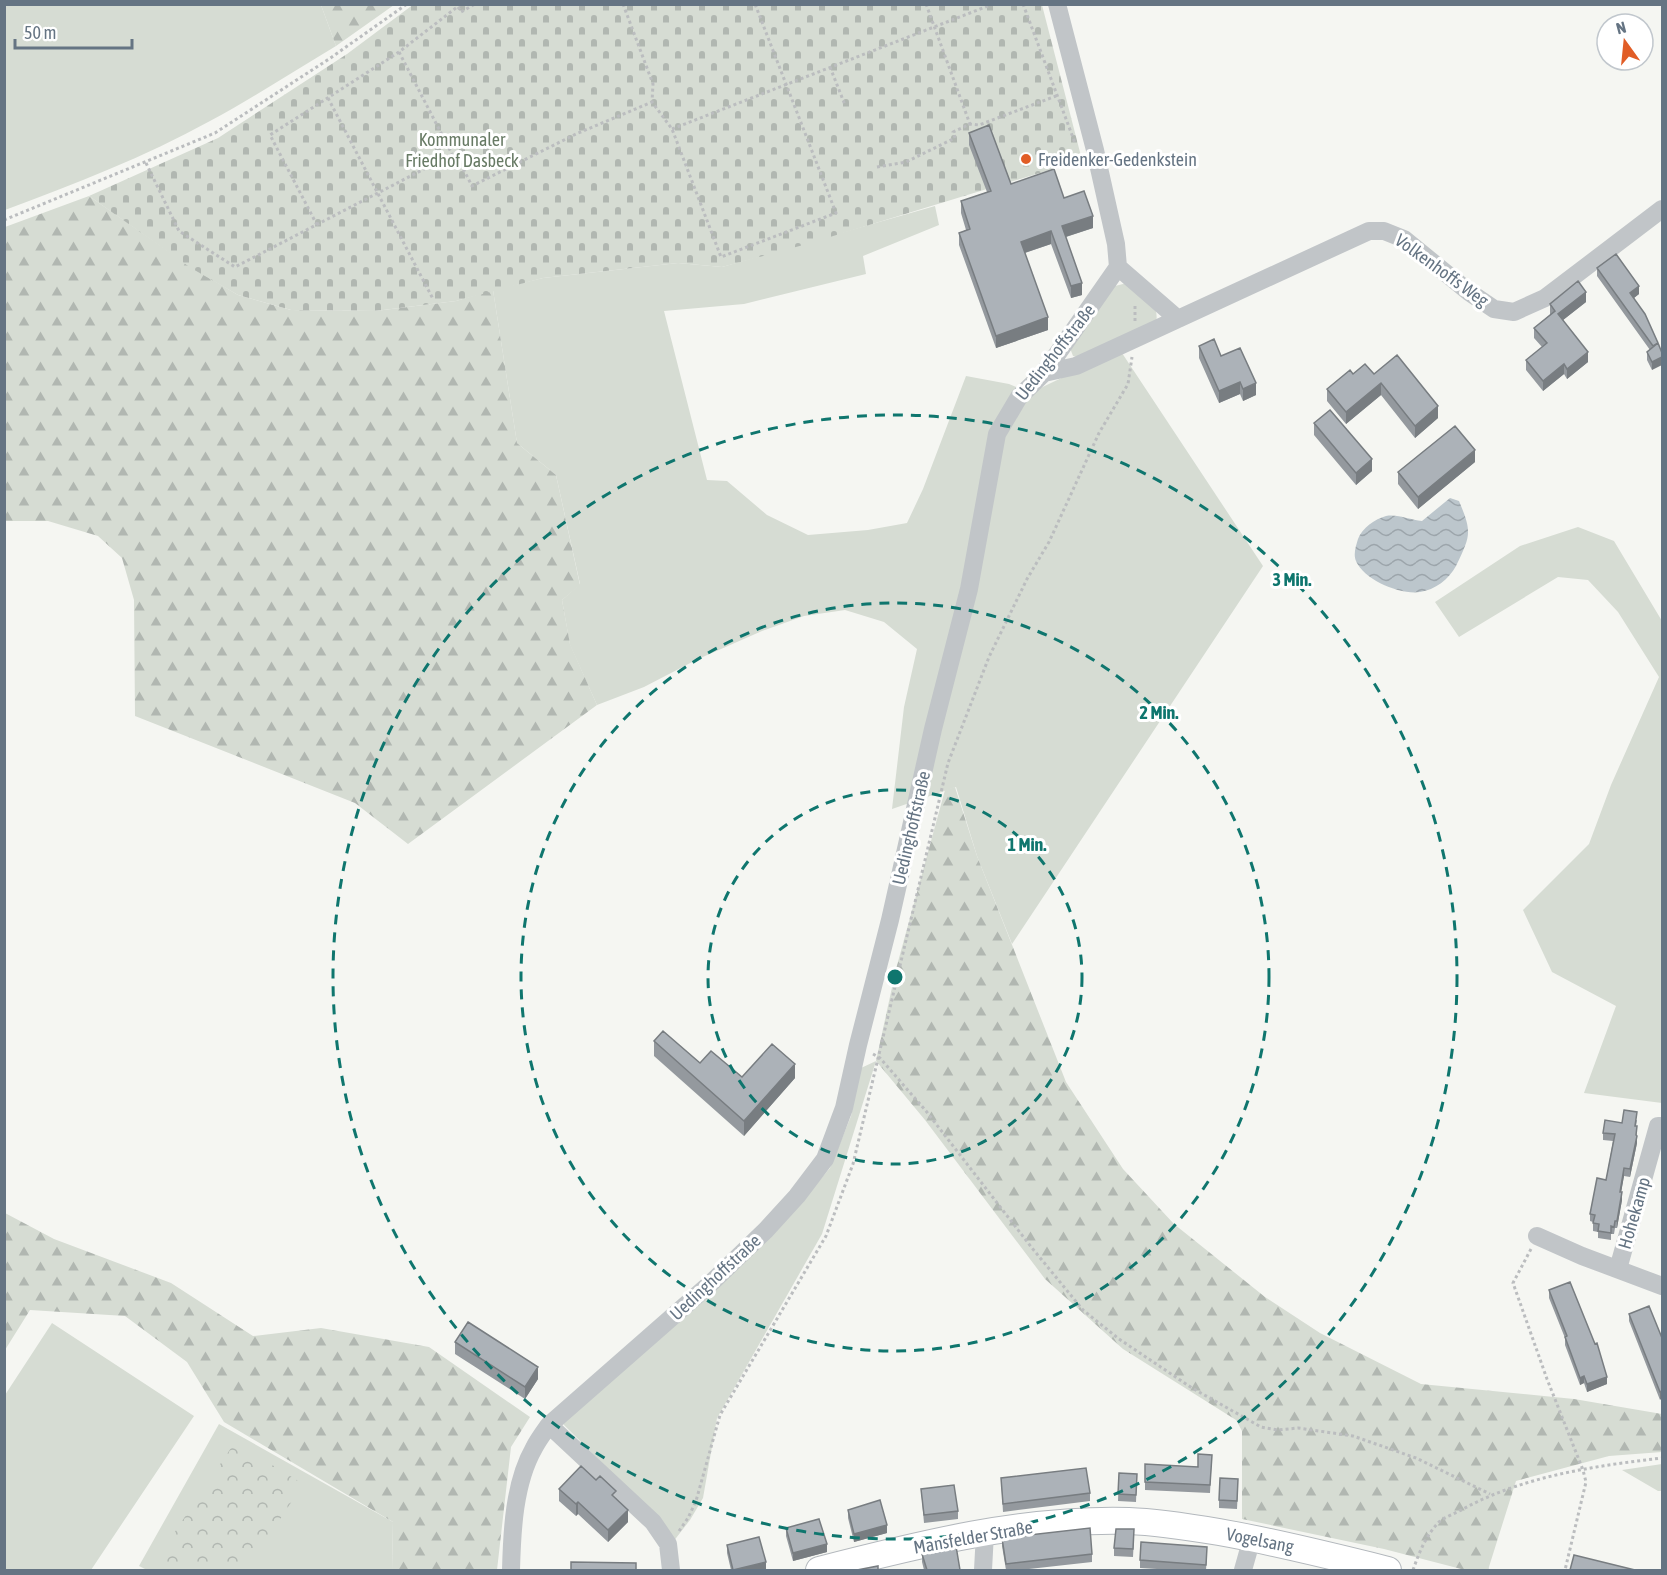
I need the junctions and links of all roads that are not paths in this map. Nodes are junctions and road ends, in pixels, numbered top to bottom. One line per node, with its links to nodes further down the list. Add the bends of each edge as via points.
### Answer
1 (1057, 4): 3 (street, via 1095,150)
2 (1662, 209): 4 (street, Volkenhoffs Weg, via 1545,298 1514,312 1494,309 1404,239 1384,231 1369,231)
3 (1118, 267): 4 (street); 5 (street, Uedinghoffstraße)
4 (1178, 319): 5 (street, Volkenhoffs Weg, via 1076,366)
5 (1044, 373): 10 (street, Uedinghoffstraße, via 1019,397 997,434 969,589 844,1108 825,1159 766,1230)
6 (1662, 1126): 8 (street, Hohekamp, via 1658,1126)
7 (1537, 1236): 8 (street, Hohekamp)
8 (1618, 1269): 9 (street, Hohekamp)
9 (1662, 1286)
10 (549, 1425): 14 (street, Uedinghoffstraße, via 522,1476); 15 (street, via 653,1522 668,1544)
11 (1130, 1521): 12 (street, Mansfelder Straße, via 1057,1523); 13 (street, Vogelsang)
12 (985, 1533): 16 (street, Mansfelder Straße); 17 (street)
13 (1252, 1538): 18 (street); 19 (street, Vogelsang)
14 (511, 1570)
15 (671, 1570)
16 (819, 1570)
17 (983, 1570)
18 (1243, 1570)
19 (1388, 1570)

